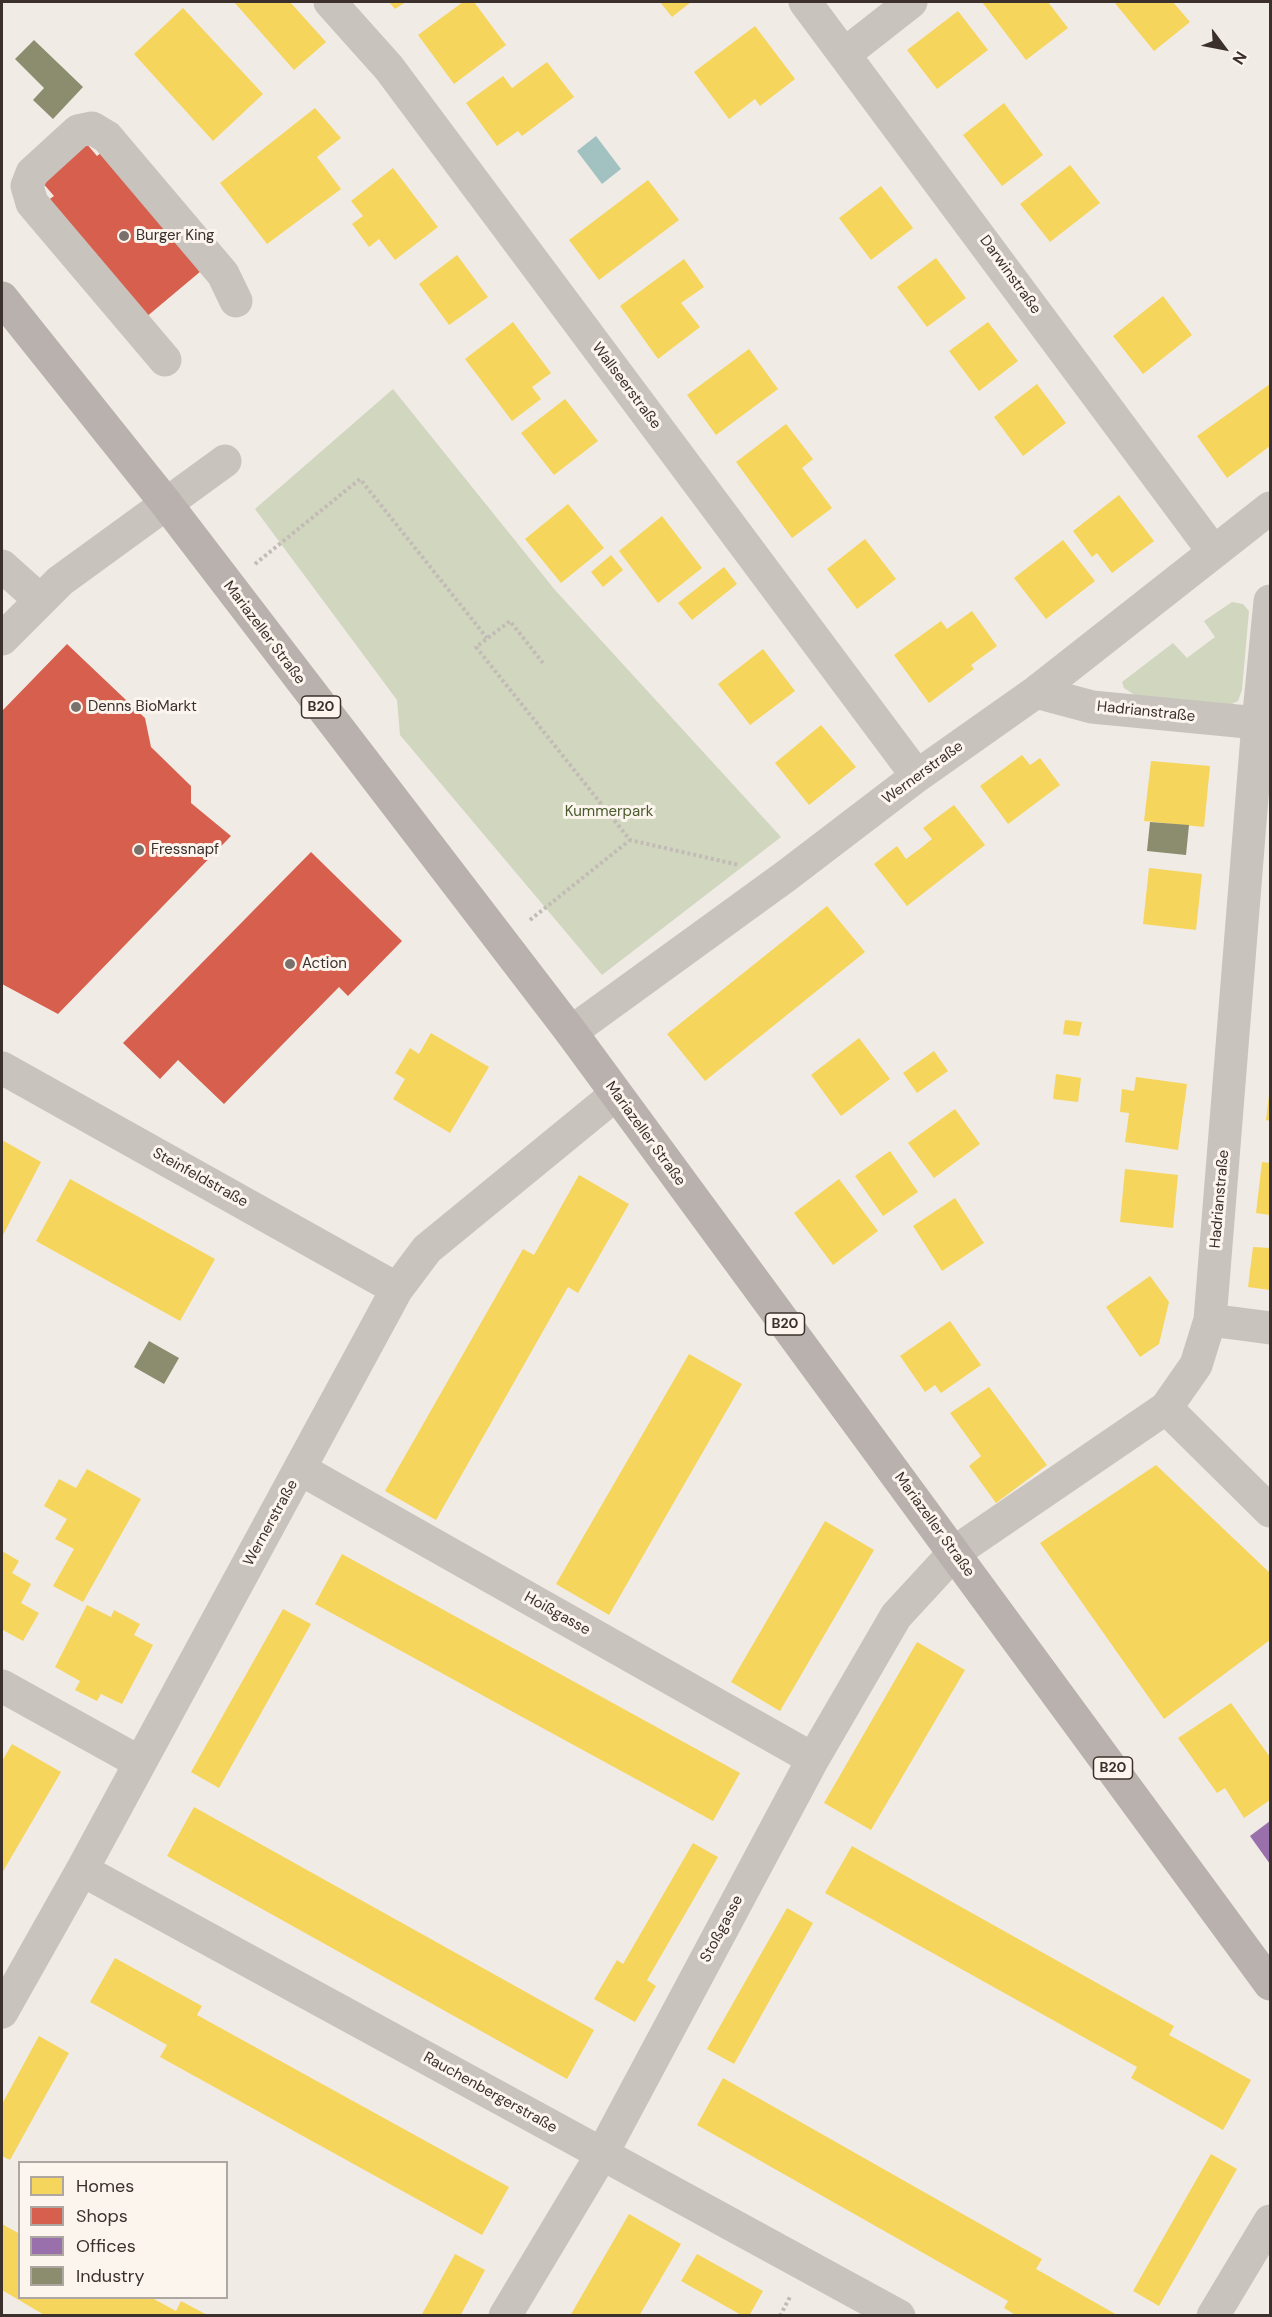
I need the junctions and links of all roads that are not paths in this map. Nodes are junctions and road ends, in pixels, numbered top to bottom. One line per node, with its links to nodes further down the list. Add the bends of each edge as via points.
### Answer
1 (330, 2): 18 (street, Wallseerstraße, via 389,68)
2 (805, 2): 4 (street, Darwinstraße)
3 (911, 2): 4 (street)
4 (846, 53): 11 (street, Darwinstraße)
5 (2, 298): 9 (main road, Mariazeller Straße / B20)
6 (236, 301): 7 (street, via 223,274 107,137 92,128 78,131 32,173 27,186 32,203)
7 (165, 360)
8 (225, 461): 9 (street)
9 (165, 502): 13 (street); 20 (main road, Mariazeller Straße / B20)
10 (1270, 508): 11 (street, Wernerstraße)
11 (1213, 551): 16 (street, Wernerstraße)
12 (2, 566): 13 (street)
13 (40, 600): 15 (street)
14 (1270, 601): 17 (street, Hadrianstraße)
15 (2, 639)
16 (1036, 692): 17 (street, Hadrianstraße, via 1092,707); 18 (street, Wernerstraße)
17 (1258, 723): 19 (street, Hadrianstraße)
18 (917, 776): 20 (street, Wernerstraße)
19 (1259, 868): 24 (street, Hadrianstraße)
20 (571, 1032): 22 (main road, Mariazeller Straße / B20)
21 (2, 1068): 23 (street, Steinfeldstraße)
22 (615, 1095): 23 (street, Wernerstraße, via 427,1248); 29 (main road, Mariazeller Straße / B20)
23 (397, 1289): 27 (street, Wernerstraße)
24 (1210, 1320): 25 (street); 26 (street, Hadrianstraße, via 1196,1365)
25 (1270, 1328)
26 (1166, 1408): 28 (street); 29 (street, Hadrianstraße)
27 (300, 1469): 31 (street, Hoißgasse); 32 (street, Wernerstraße)
28 (1267, 1500)
29 (955, 1552): 31 (street, Stoßgasse, via 896,1616); 34 (main road, Mariazeller Straße / B20)
30 (2, 1686): 32 (street)
31 (813, 1759): 36 (street, Stoßgasse)
32 (139, 1762): 33 (street, Wernerstraße)
33 (82, 1870): 35 (street, Wernerstraße); 36 (street, Rauchenbergerstraße)
34 (1270, 1984)
35 (2, 2012)
36 (602, 2154): 38 (street, Stoßgasse); 39 (street, Rauchenbergerstraße)
37 (1270, 2222): 40 (street)
38 (505, 2316)
39 (899, 2316)
40 (1213, 2316)

